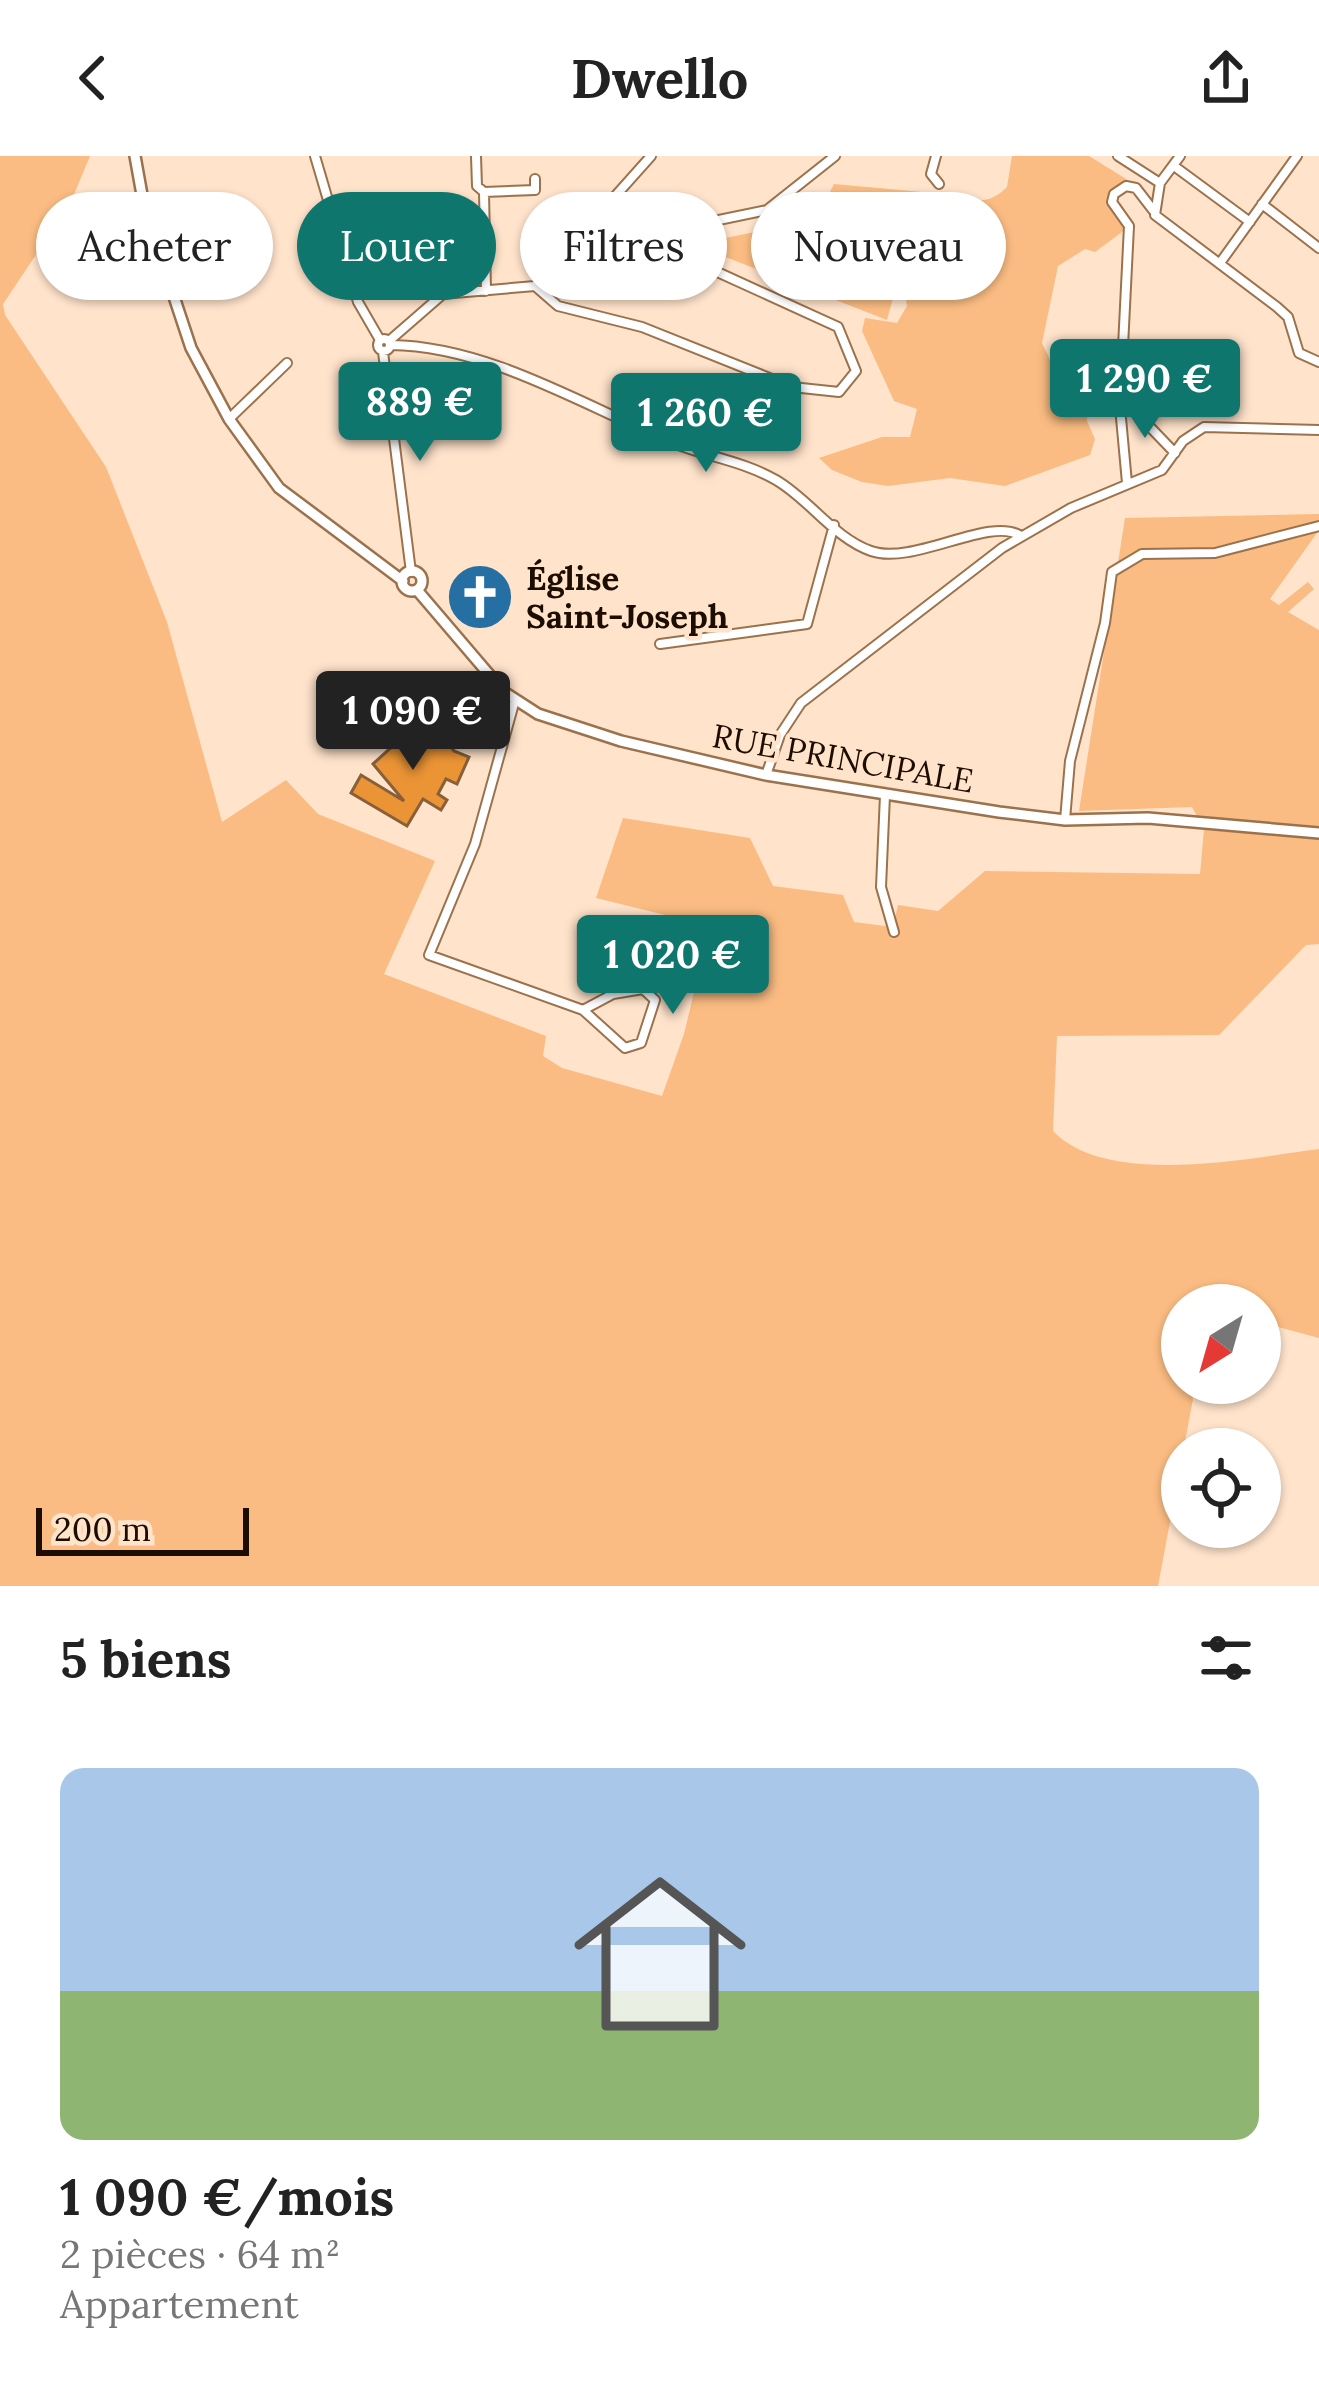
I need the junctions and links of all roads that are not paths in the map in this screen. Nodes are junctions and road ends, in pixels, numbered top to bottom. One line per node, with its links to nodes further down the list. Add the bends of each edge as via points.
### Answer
1 (135, 156): 30 (street, via 190,348)
2 (316, 156): 26 (street, via 358,302)
3 (476, 156): 15 (street)
4 (651, 156): 16 (street)
5 (835, 156): 19 (street, via 766,210)
6 (936, 156): 12 (street, via 931,174)
7 (1118, 156): 14 (street)
8 (1180, 156): 10 (street)
9 (1297, 156): 17 (street)
10 (1174, 166): 14 (street); 20 (street)
11 (535, 179): 15 (street, via 535,190)
12 (939, 184)
13 (1136, 188): 14 (street); 18 (street); 29 (street, via 1121,188 1112,202 1130,226)
14 (1157, 188): 18 (street)
15 (484, 192)
16 (619, 192)
17 (1262, 204): 20 (street); 21 (street)
18 (1154, 212): 22 (street)
19 (727, 218)
20 (1250, 222): 22 (street)
21 (1319, 248)
22 (1220, 263): 27 (street, via 1288,317 1299,353)
23 (727, 276): 25 (street, via 838,327 856,371 839,392 792,386)
24 (435, 300): 26 (street)
25 (551, 300)
26 (386, 345): 34 (street, via 444,351 521,376 680,446 744,463); 37 (street)
27 (1319, 362)
28 (287, 363): 30 (street)
29 (1122, 398): 32 (street); 33 (street)
30 (229, 419): 38 (street, via 279,488)
31 (1319, 430): 32 (street, via 1204,428)
32 (1175, 453): 33 (street, via 1167,467)
33 (1127, 483): 36 (street)
34 (834, 525): 36 (street, via 884,554 1004,530); 40 (street, via 807,624)
35 (1319, 526): 44 (street, via 1215,553 1142,554 1112,572 1070,761)
36 (1022, 536): 42 (street, via 801,703)
37 (411, 572): 38 (street); 39 (street, via 422,578)
38 (403, 581): 39 (street)
39 (418, 590): 41 (street, RUE PRINCIPALE)
40 (660, 644)
41 (515, 700): 42 (street, RUE PRINCIPALE, via 595,733); 47 (street, via 475,844 429,955)
42 (766, 775): 43 (street, RUE PRINCIPALE)
43 (885, 795): 44 (street, RUE PRINCIPALE); 46 (street, via 881,887)
44 (1065, 820): 45 (street, RUE PRINCIPALE, via 1148,818)
45 (1319, 833)
46 (895, 932)
47 (583, 1010): 47 (street, via 619,1046 634,1048 655,1000 644,989)

